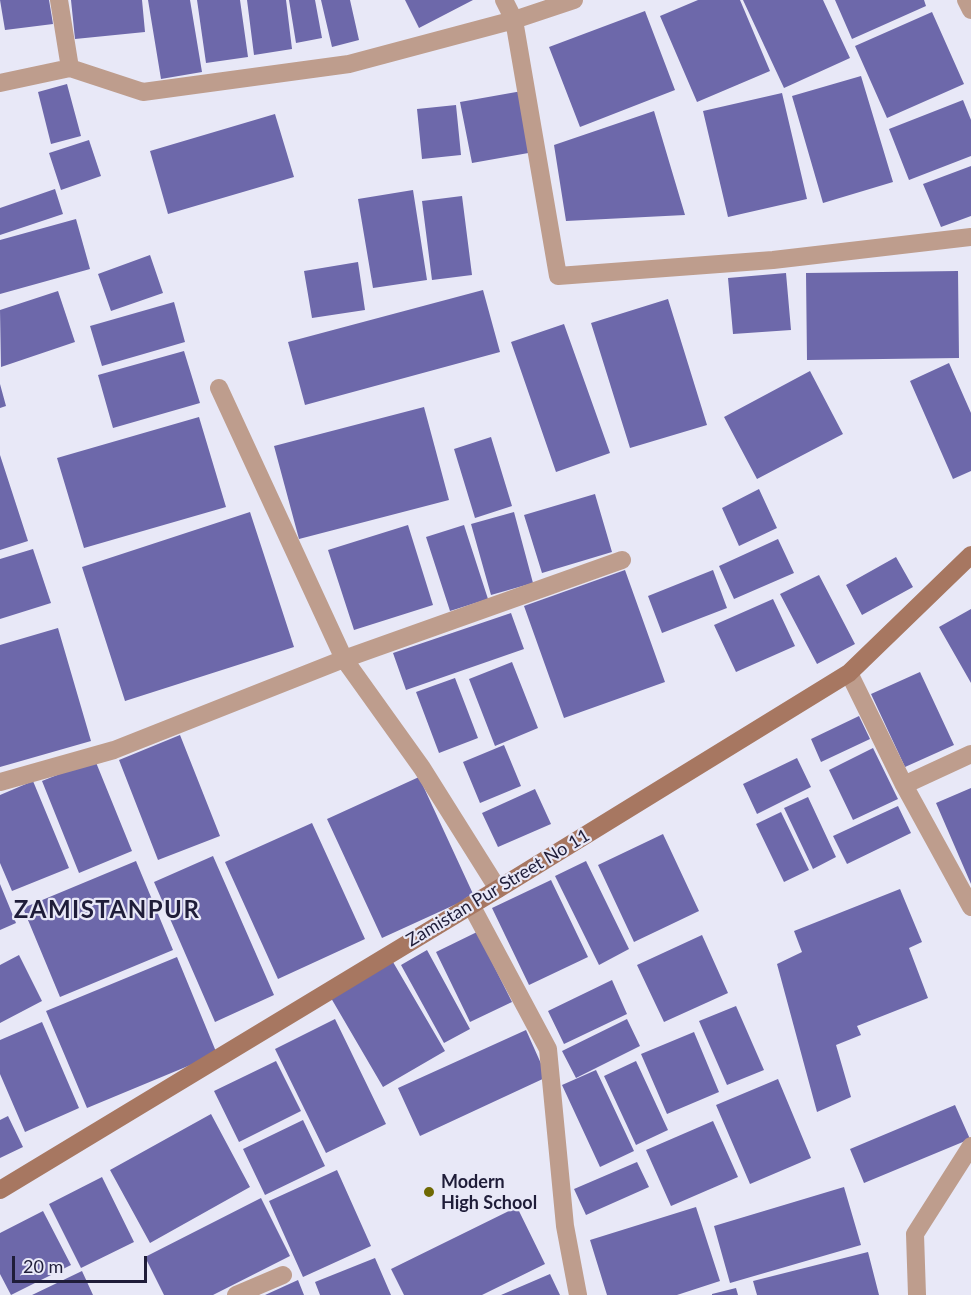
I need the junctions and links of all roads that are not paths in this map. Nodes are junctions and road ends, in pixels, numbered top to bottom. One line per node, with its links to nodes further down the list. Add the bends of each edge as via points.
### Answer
1 (58, 0): 7 (street)
2 (504, 0): 6 (street)
3 (574, 0): 6 (street)
4 (966, 0): 5 (street)
5 (971, 10)
6 (514, 20): 7 (street, via 349,64 143,93); 9 (street, via 558,276 773,260)
7 (70, 68): 8 (street)
8 (0, 83)
9 (971, 237)
10 (219, 388): 13 (street)
11 (971, 555): 14 (street, Zamistan Pur Street No 11)
12 (622, 560): 13 (street)
13 (345, 659): 16 (street, via 114,750); 18 (street, via 422,768)
14 (849, 673): 17 (street); 18 (street, Zamistan Pur Street No 11)
15 (971, 754): 17 (street)
16 (0, 782)
17 (904, 785): 20 (street)
18 (498, 889): 19 (street, Zamistan Pur Street No 11)
19 (471, 905): 22 (street, Zamistan Pur Street No 11); 25 (street, via 548,1048 565,1226)
20 (971, 907)
21 (971, 1146): 26 (street, via 915,1233)
22 (0, 1190)
23 (283, 1275): 24 (street)
24 (236, 1295)
25 (578, 1295)
26 (917, 1295)

